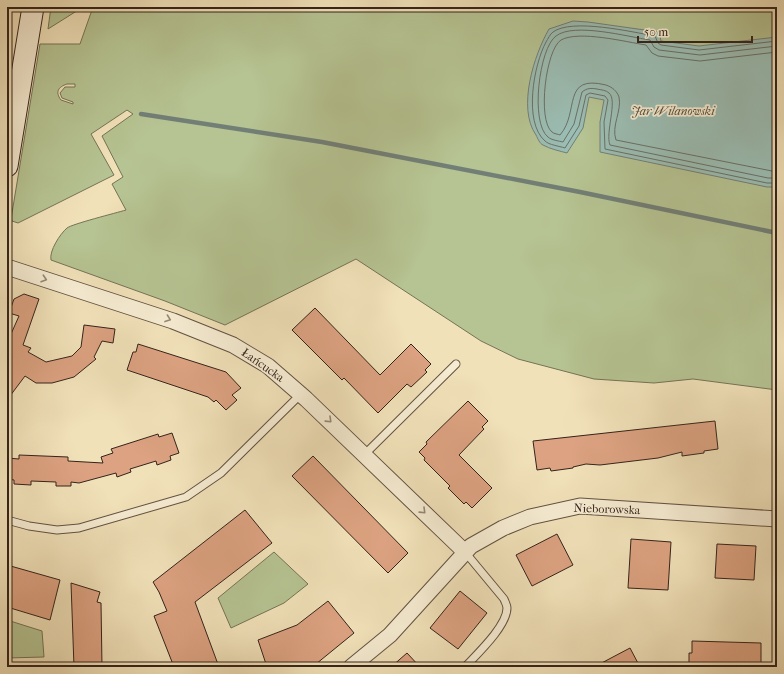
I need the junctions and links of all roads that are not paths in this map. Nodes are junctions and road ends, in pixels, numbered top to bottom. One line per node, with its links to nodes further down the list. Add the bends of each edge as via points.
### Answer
1 (33, 7): 2 (street)
2 (7, 166)
3 (7, 267): 5 (street, Łańcucka, one-way to 5, via 143,311 233,344 268,366)
4 (456, 364): 6 (lane)
5 (301, 394): 6 (street, Łańcucka, one-way to 6); 8 (lane, via 221,473 186,497 78,528 57,530)
6 (365, 454): 9 (street, Łańcucka, one-way to 9)
7 (777, 519): 9 (street, Nieborowska, via 570,507 530,516 503,528)
8 (7, 520)
9 (465, 552): 10 (street, Nieborowska, via 390,635); 11 (lane, via 504,599 507,607 505,617 496,631)
10 (351, 667)
11 (465, 667)

